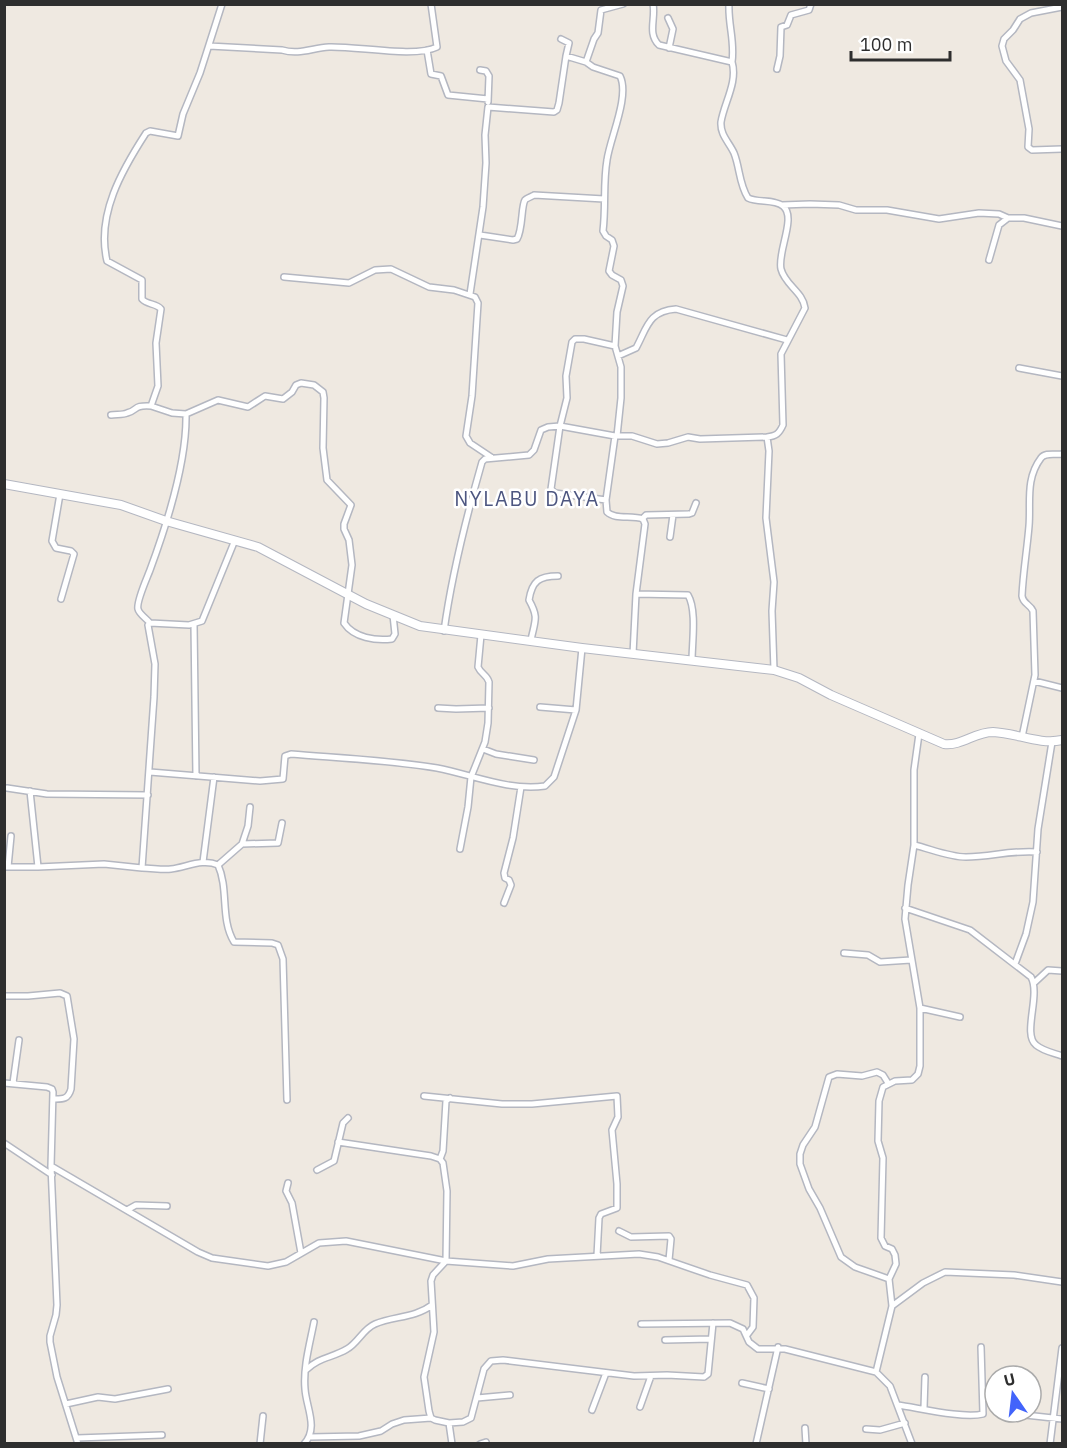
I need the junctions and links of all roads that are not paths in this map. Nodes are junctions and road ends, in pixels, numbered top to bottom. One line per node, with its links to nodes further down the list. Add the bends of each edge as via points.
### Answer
1 (222, 4): 10 (street)
2 (431, 4): 12 (street, via 437,47)
3 (623, 4): 14 (street, via 601,10 598,33)
4 (653, 4): 11 (street, via 654,39)
5 (729, 4): 15 (street, via 734,35)
6 (811, 4): 16 (street, via 809,10 791,15 787,25 781,27)
7 (1062, 7): 20 (street, via 1020,19 1002,46 1006,61 1020,80 1029,129 1028,147)
8 (668, 18): 11 (street, via 673,29)
9 (561, 39): 13 (street, via 569,43)
10 (209, 46): 12 (street, via 291,53 332,47); 34 (street, via 178,136 150,130 146,133 123,171 106,217 108,263 142,280 142,299 161,309 156,343 158,386)
11 (669, 48): 15 (street)
12 (427, 50): 18 (street, via 431,74 441,76 449,95)
13 (566, 56): 14 (street); 19 (street, via 559,103 554,112)
14 (586, 62): 21 (street, via 620,76 622,84 622,100 607,159)
15 (732, 62): 22 (street, via 722,132 734,153 748,198)
16 (777, 69)
17 (480, 70): 18 (street, via 489,76)
18 (488, 99): 19 (street)
19 (488, 107): 25 (street)
20 (1062, 149)
21 (604, 199): 25 (street, via 534,195 525,200 517,239); 30 (street, via 603,231 614,246 609,271 623,286)
22 (782, 205): 23 (street, via 839,205 939,219 979,213); 29 (street, via 789,219 780,267 805,308)
23 (1008, 218): 24 (street); 26 (street, via 999,225)
24 (1062, 226)
25 (480, 236): 28 (street)
26 (989, 260)
27 (284, 277): 28 (street, via 349,283 375,270 391,269 429,287)
28 (471, 294): 41 (street, via 478,303 466,436)
29 (787, 340): 31 (street, via 676,309 647,323 636,348); 39 (street, via 781,354 783,425 775,436)
30 (615, 346): 31 (street); 37 (street, via 584,339 573,341)
31 (618, 356): 38 (street, via 621,398)
32 (1019, 368): 33 (street)
33 (1062, 376)
34 (151, 406): 35 (street); 36 (street, via 140,405 129,413)
35 (186, 414): 48 (street, via 183,451); 52 (street, via 218,400 245,408 265,396 283,399 301,383 320,389 324,398 322,448 327,480 351,505 344,524 352,565)
36 (111, 415)
37 (560, 426): 38 (street); 41 (street, via 541,430 529,455); 44 (street, via 552,490)
38 (616, 436): 39 (street, via 662,444 682,437); 44 (street)
39 (767, 437): 64 (street, via 766,518 774,582)
40 (1062, 454): 65 (street, via 1041,457 1029,488 1030,522 1022,596 1033,611)
41 (491, 457): 58 (street, via 482,462 469,508)
42 (4, 484): 43 (street)
43 (60, 494): 48 (street, via 121,505); 54 (street, via 52,541 56,548 74,554)
44 (606, 500): 47 (street, via 609,515)
45 (696, 503): 46 (street, via 692,513)
46 (673, 515): 47 (street, via 646,515); 49 (street)
47 (642, 519): 53 (street, via 645,524)
48 (166, 521): 50 (street); 56 (street, via 138,603 138,610)
49 (670, 537)
50 (235, 540): 52 (street, via 274,555); 57 (street, via 205,616)
51 (558, 576): 60 (street, via 545,577 531,587 529,600 536,614)
52 (346, 593): 55 (street); 55 (street, via 344,623 352,632 372,639 392,639)
53 (636, 594): 62 (street); 63 (street, via 688,595 693,613)
54 (61, 599)
55 (393, 615): 58 (street)
56 (150, 623): 57 (street); 77 (street, via 147,626 154,664)
57 (194, 624): 78 (street)
58 (444, 631): 59 (street)
59 (481, 635): 60 (street); 69 (street, via 478,667 488,677)
60 (531, 640): 61 (street)
61 (582, 648): 62 (street); 70 (street)
62 (633, 654): 63 (street)
63 (692, 661): 64 (street)
64 (774, 670): 71 (street)
65 (1034, 681): 66 (street); 72 (street)
66 (1062, 688)
67 (540, 707): 70 (street)
68 (438, 708): 69 (street)
69 (489, 708): 75 (street)
70 (576, 710): 81 (street, via 551,782)
71 (919, 734): 72 (street, via 952,745 990,732); 89 (street, via 914,770)
72 (1022, 737): 74 (street)
73 (1062, 740): 74 (street)
74 (1052, 742): 91 (street)
75 (483, 749): 76 (street); 80 (street)
76 (534, 760)
77 (150, 772): 78 (street); 84 (street)
78 (196, 776): 79 (street)
79 (214, 777): 80 (street, via 282,779 284,759 291,754 392,761); 92 (street)
80 (471, 777): 81 (street); 90 (street)
81 (521, 787): 97 (street, via 504,873 510,885)
82 (7, 788): 83 (street)
83 (30, 791): 84 (street); 95 (street)
84 (148, 795): 96 (street)
85 (250, 807): 88 (street)
86 (282, 823): 88 (street, via 278,843)
87 (11, 836): 94 (street)
88 (242, 844): 93 (street)
89 (914, 845): 91 (street, via 964,857); 98 (street)
90 (460, 849)
91 (1037, 852): 101 (street, via 1034,902)
92 (203, 862): 93 (street); 96 (street, via 172,869)
93 (218, 865): 115 (street, via 234,942 276,944 283,959)
94 (6, 867): 95 (street)
95 (38, 867): 96 (street, via 104,864)
96 (142, 868)
97 (504, 903)
98 (905, 908): 100 (street); 101 (street, via 970,930)
99 (844, 953): 100 (street, via 868,955 880,962)
100 (911, 960): 105 (street)
101 (1016, 964): 103 (street)
102 (1062, 971): 103 (street, via 1048,970)
103 (1034, 982): 108 (street, via 1030,1036 1036,1046)
104 (4, 996): 114 (street, via 67,996 74,1039 70,1089 66,1098)
105 (920, 1008): 106 (street); 111 (street, via 918,1074 912,1080)
106 (960, 1017)
107 (19, 1040): 110 (street)
108 (1062, 1056)
109 (4, 1083): 110 (street)
110 (13, 1083): 114 (street, via 50,1088)
111 (888, 1083): 131 (street, via 879,1101 878,1141 884,1158 881,1238 892,1249 896,1264); 131 (street, via 877,1072 829,1077 800,1164 841,1257 855,1267)
112 (424, 1096): 113 (street)
113 (450, 1098): 119 (street, via 446,1101); 128 (street, via 532,1104 617,1096 618,1116 612,1131 617,1208 600,1218)
114 (53, 1099): 120 (street)
115 (287, 1100)
116 (348, 1118): 117 (street, via 342,1123)
117 (338, 1142): 119 (street); 121 (street, via 334,1161)
118 (4, 1143): 122 (street)
119 (440, 1159): 130 (street, via 447,1191)
120 (51, 1166): 122 (street); 125 (street)
121 (316, 1170)
122 (52, 1175): 155 (street, via 57,1305 50,1336)
123 (288, 1183): 127 (street, via 286,1191 292,1203)
124 (167, 1206): 125 (street, via 136,1205)
125 (127, 1210): 127 (street, via 212,1258 268,1266)
126 (620, 1231): 129 (street, via 631,1237 669,1236)
127 (301, 1253): 130 (street, via 319,1244 346,1241)
128 (597, 1256): 129 (street, via 630,1253); 130 (street, via 513,1266)
129 (669, 1260): 138 (street, via 747,1285 753,1298 753,1325)
130 (446, 1261): 133 (street, via 432,1278)
131 (889, 1279): 134 (street)
132 (1062, 1282): 134 (street, via 945,1272)
133 (432, 1305): 144 (street, via 420,1313 373,1325 346,1350 315,1362); 163 (street, via 434,1332 424,1377)
134 (892, 1306): 145 (street)
135 (314, 1322): 144 (street)
136 (713, 1323): 137 (street); 138 (street, via 736,1325); 139 (street)
137 (641, 1324)
138 (747, 1335): 141 (street, via 758,1349)
139 (711, 1339): 140 (street); 147 (street, via 706,1377)
140 (665, 1340)
141 (778, 1347): 145 (street); 151 (street)
142 (981, 1347): 153 (street)
143 (1062, 1348): 164 (street)
144 (306, 1370): 171 (street)
145 (876, 1372): 156 (street, via 890,1386)
146 (606, 1373): 147 (street); 154 (street, via 491,1361 484,1369); 159 (street)
147 (651, 1376): 157 (street)
148 (925, 1377): 158 (street)
149 (742, 1383): 151 (street)
150 (168, 1389): 155 (street)
151 (769, 1389): 176 (street)
152 (510, 1395): 154 (street)
153 (983, 1396)
154 (477, 1398): 166 (street, via 471,1418)
155 (66, 1404): 172 (street)
156 (898, 1405): 158 (street); 167 (street)
157 (640, 1407)
158 (924, 1408): 160 (street, via 981,1415)
159 (592, 1410)
160 (983, 1412)
161 (263, 1416): 173 (street)
162 (1043, 1417): 164 (street)
163 (431, 1418): 166 (street); 171 (street, via 404,1420 359,1436)
164 (1052, 1418): 165 (street); 179 (street)
165 (1062, 1419)
166 (449, 1423): 175 (street)
167 (904, 1423): 169 (street, via 880,1430); 178 (street)
168 (805, 1428): 177 (street)
169 (866, 1429)
170 (162, 1435): 172 (street)
171 (310, 1437): 174 (street)
172 (77, 1441)
173 (260, 1443)
174 (304, 1443)
175 (452, 1443)
176 (756, 1443)
177 (806, 1443)
178 (912, 1443)
179 (1050, 1443)

